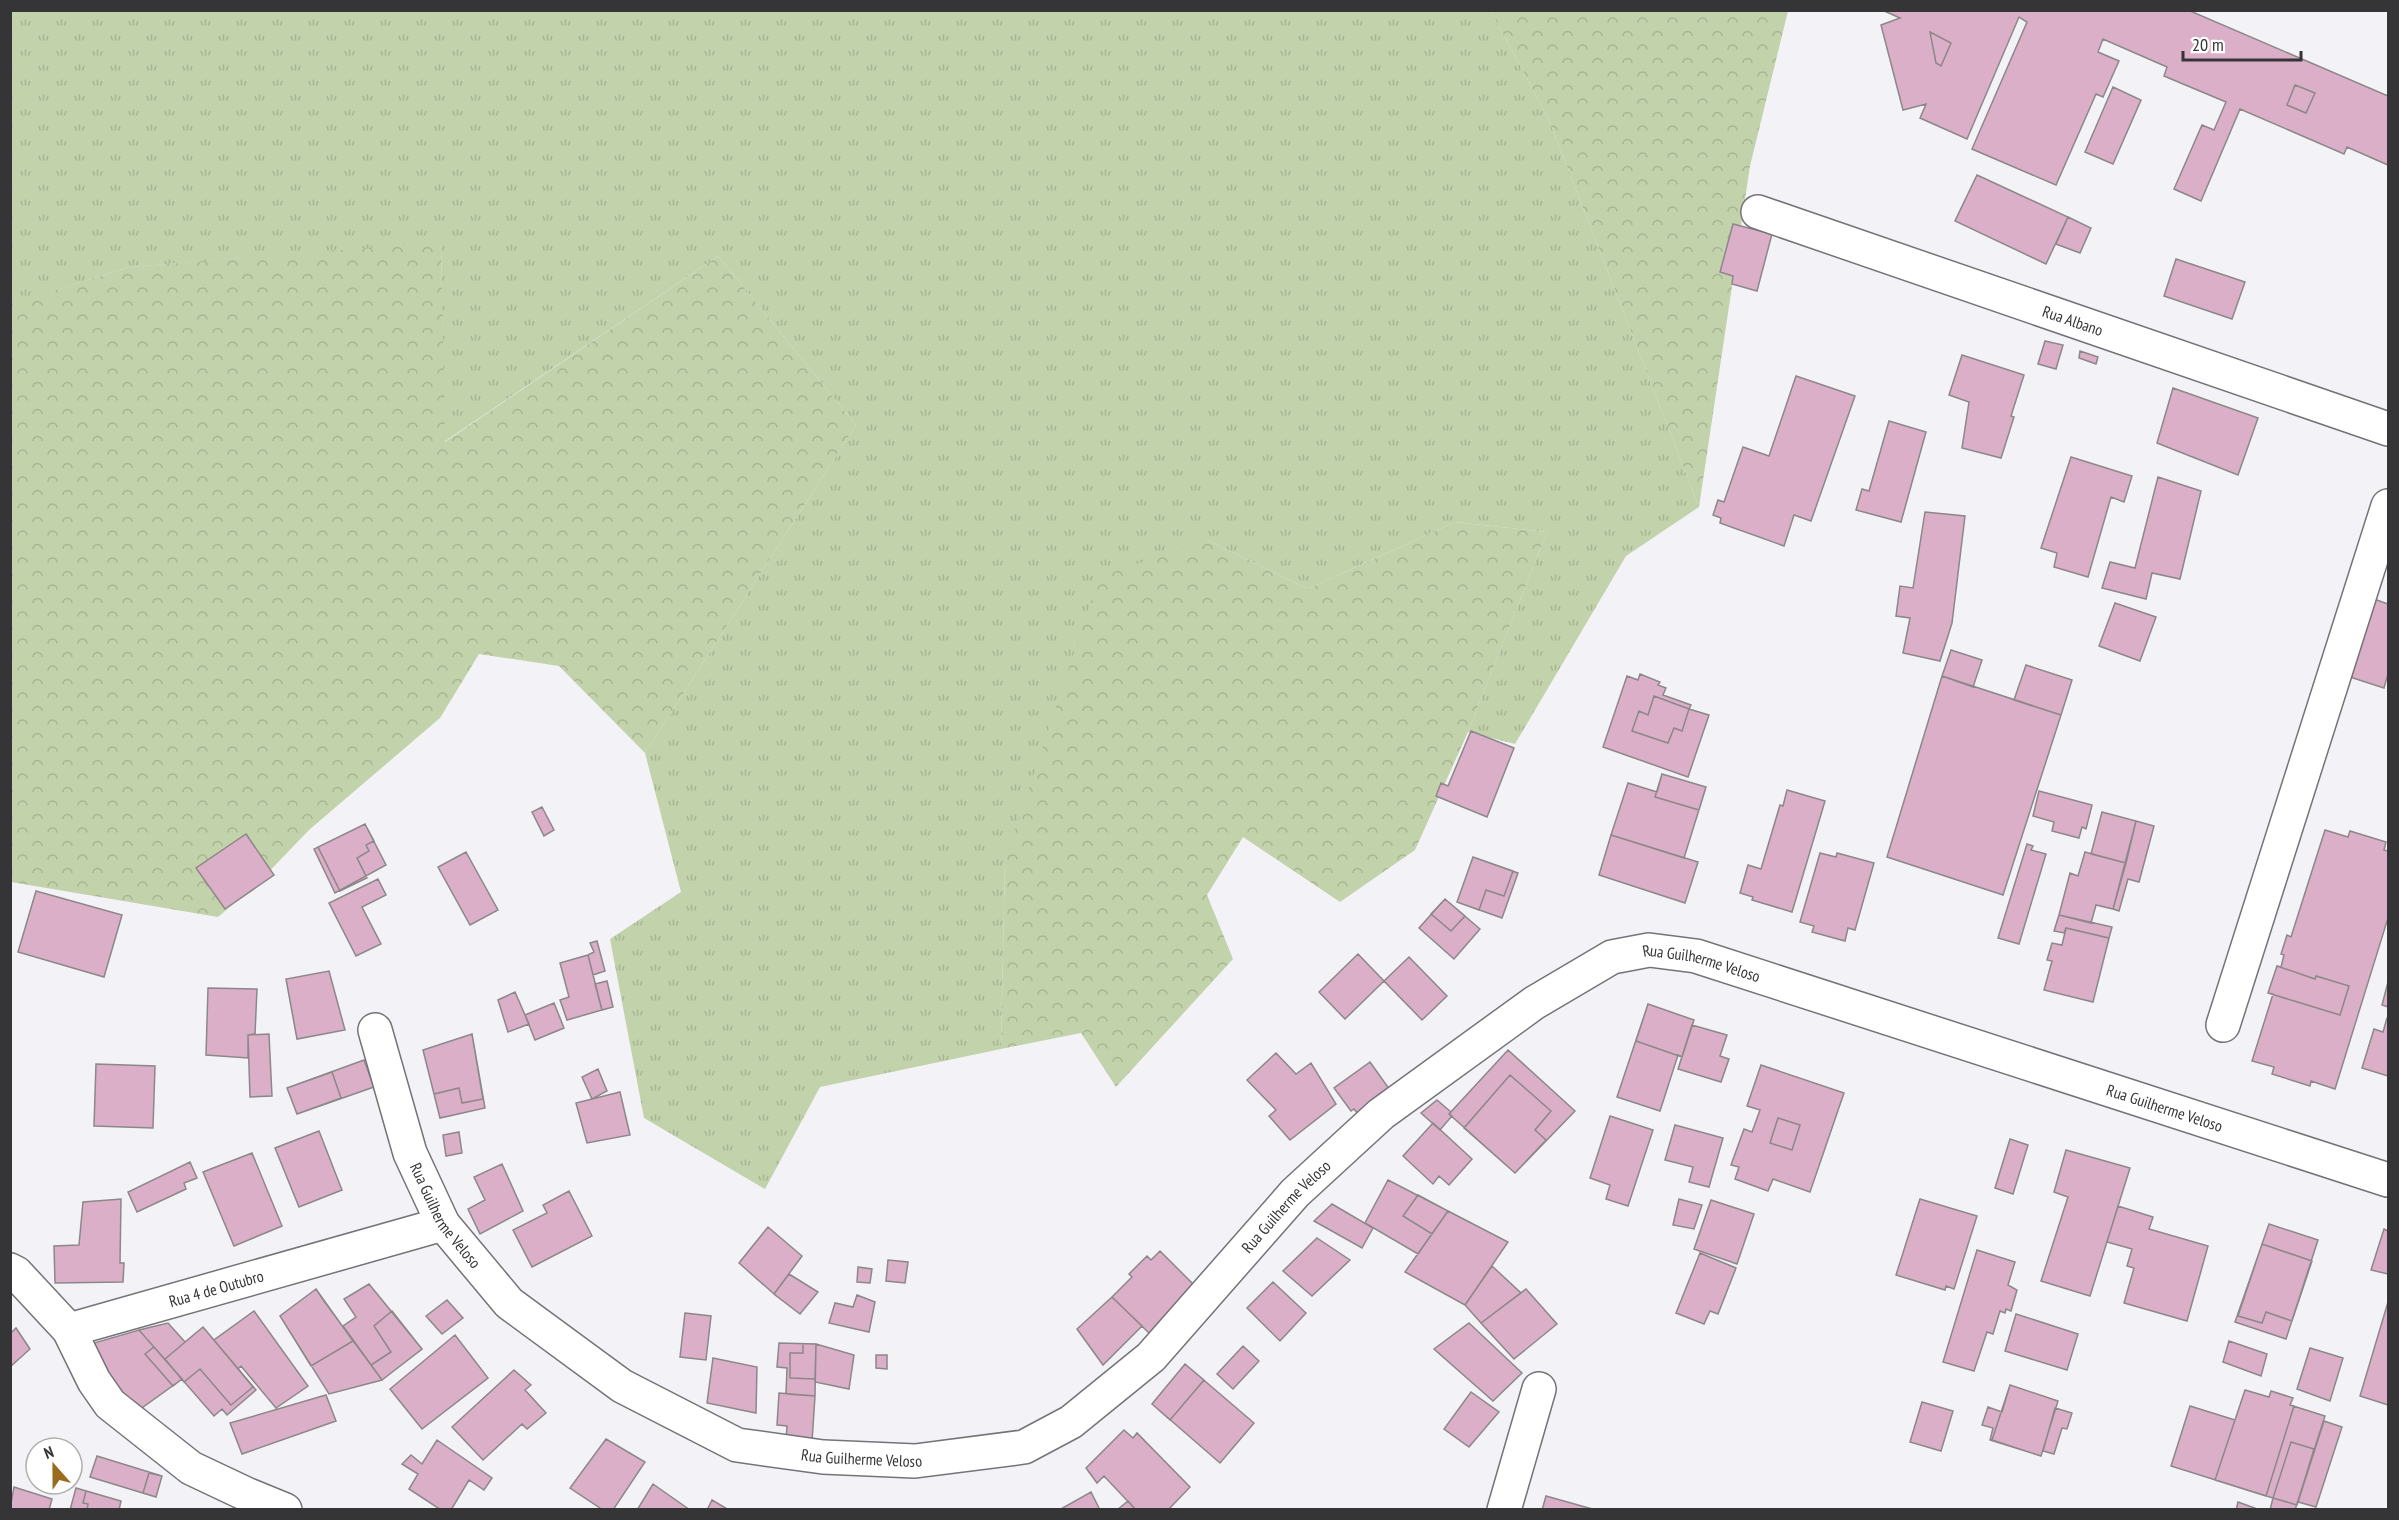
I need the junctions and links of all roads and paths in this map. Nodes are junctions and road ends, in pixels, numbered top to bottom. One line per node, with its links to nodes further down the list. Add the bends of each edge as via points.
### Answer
1 (1758, 212): 2 (street, Rua Albano)
2 (2388, 429)
3 (2388, 506): 4 (street)
4 (2223, 1025)
5 (375, 1030): 7 (street, Rua Guilherme Veloso, via 410,1153)
6 (2388, 1180): 7 (street, Rua Guilherme Veloso, via 1696,956 1649,950 1612,957 1534,1003 1381,1114 1295,1192 1151,1357 1071,1422 1024,1447 915,1461 823,1457 737,1445 622,1386 509,1303)
7 (443, 1224): 9 (street, Rua 4 de Outubro)
8 (10, 1270): 9 (street)
9 (69, 1330): 11 (street, via 110,1404 191,1468)
10 (1539, 1389): 12 (street)
11 (285, 1509)
12 (1504, 1509)

